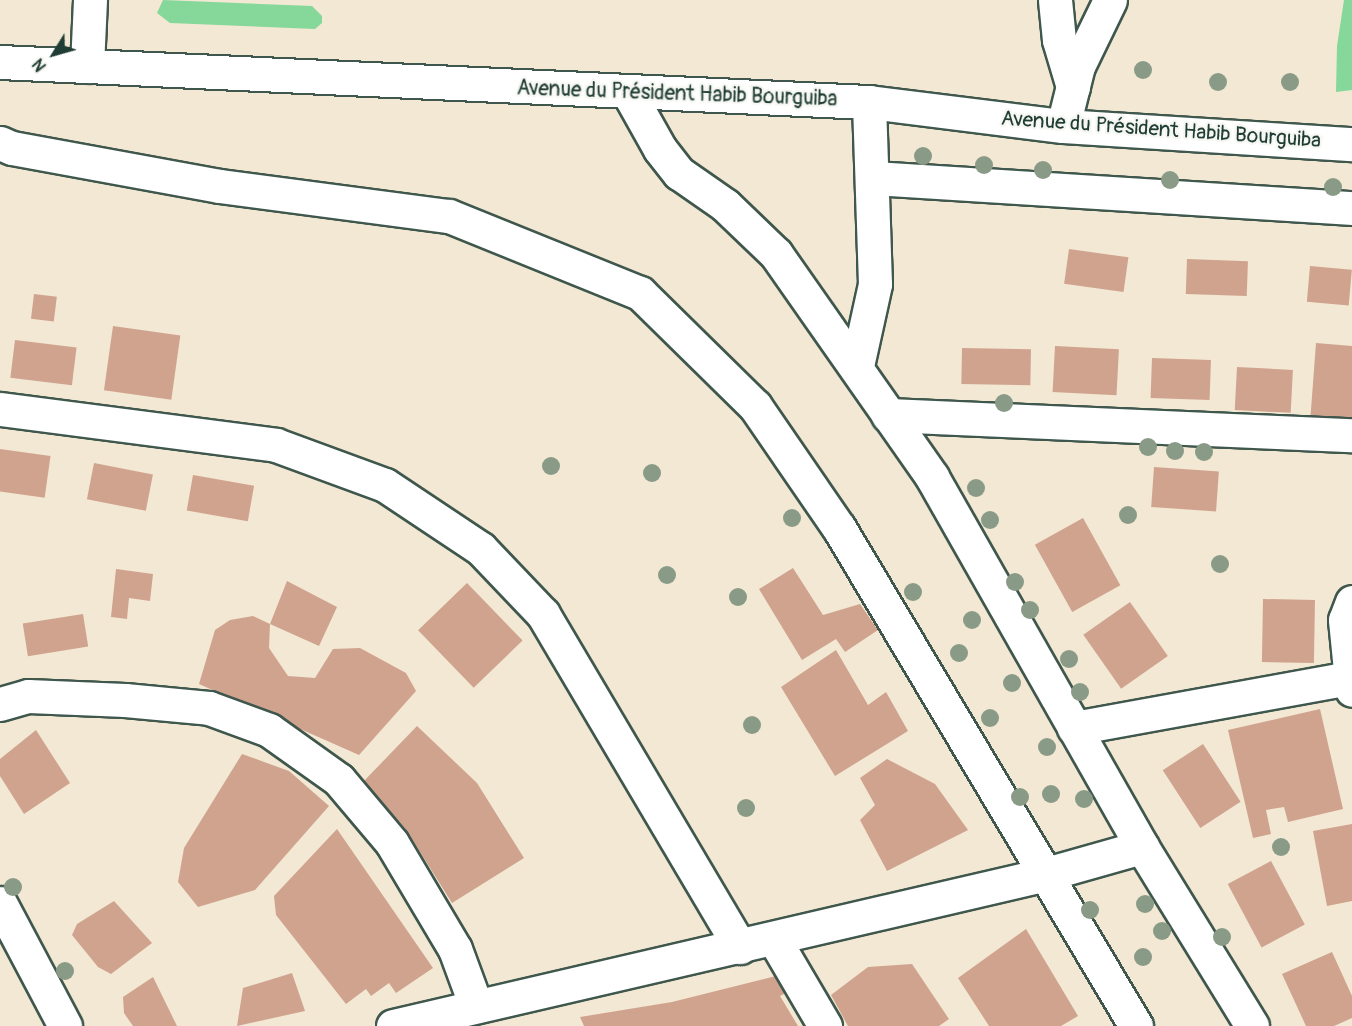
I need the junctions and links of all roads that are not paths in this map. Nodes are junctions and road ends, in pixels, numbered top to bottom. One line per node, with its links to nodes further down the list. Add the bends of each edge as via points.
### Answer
1 (90, 0): 5 (street)
2 (1055, 0): 6 (street, via 1059,39)
3 (1110, 0): 6 (street, via 1078,66)
4 (0, 62): 5 (street, Avenue du Président Habib Bourguiba)
5 (87, 66): 7 (street, Avenue du Président Habib Bourguiba)
6 (1073, 87): 9 (street)
7 (628, 92): 8 (street, Avenue du Président Habib Bourguiba); 14 (street, via 660,149 679,173 725,205 776,254)
8 (869, 102): 9 (street, Avenue du Président Habib Bourguiba); 12 (street)
9 (1063, 126): 11 (street, Avenue du Président Habib Bourguiba)
10 (0, 143): 23 (street, via 220,186 450,216 640,292 755,406 781,443 839,528)
11 (1352, 144)
12 (874, 178): 13 (street); 14 (street, via 875,284)
13 (1352, 208)
14 (857, 366): 16 (street)
15 (0, 409): 26 (street, via 276,445 385,485 481,549 543,614)
16 (888, 415): 17 (street); 21 (street, via 932,477)
17 (1352, 435)
18 (1352, 602): 19 (street, via 1346,620)
19 (1351, 684): 21 (street)
20 (0, 704): 27 (street, via 28,696 209,708 269,730 339,780 392,843 455,949)
21 (1074, 728): 22 (street)
22 (1142, 847): 23 (street); 32 (street)
23 (1043, 875): 25 (street); 31 (street)
24 (0, 903): 28 (street)
25 (774, 939): 26 (street); 30 (street)
26 (740, 947): 27 (street)
27 (476, 1006): 29 (street)
28 (65, 1026)
29 (393, 1026)
30 (825, 1026)
31 (1136, 1026)
32 (1252, 1026)

